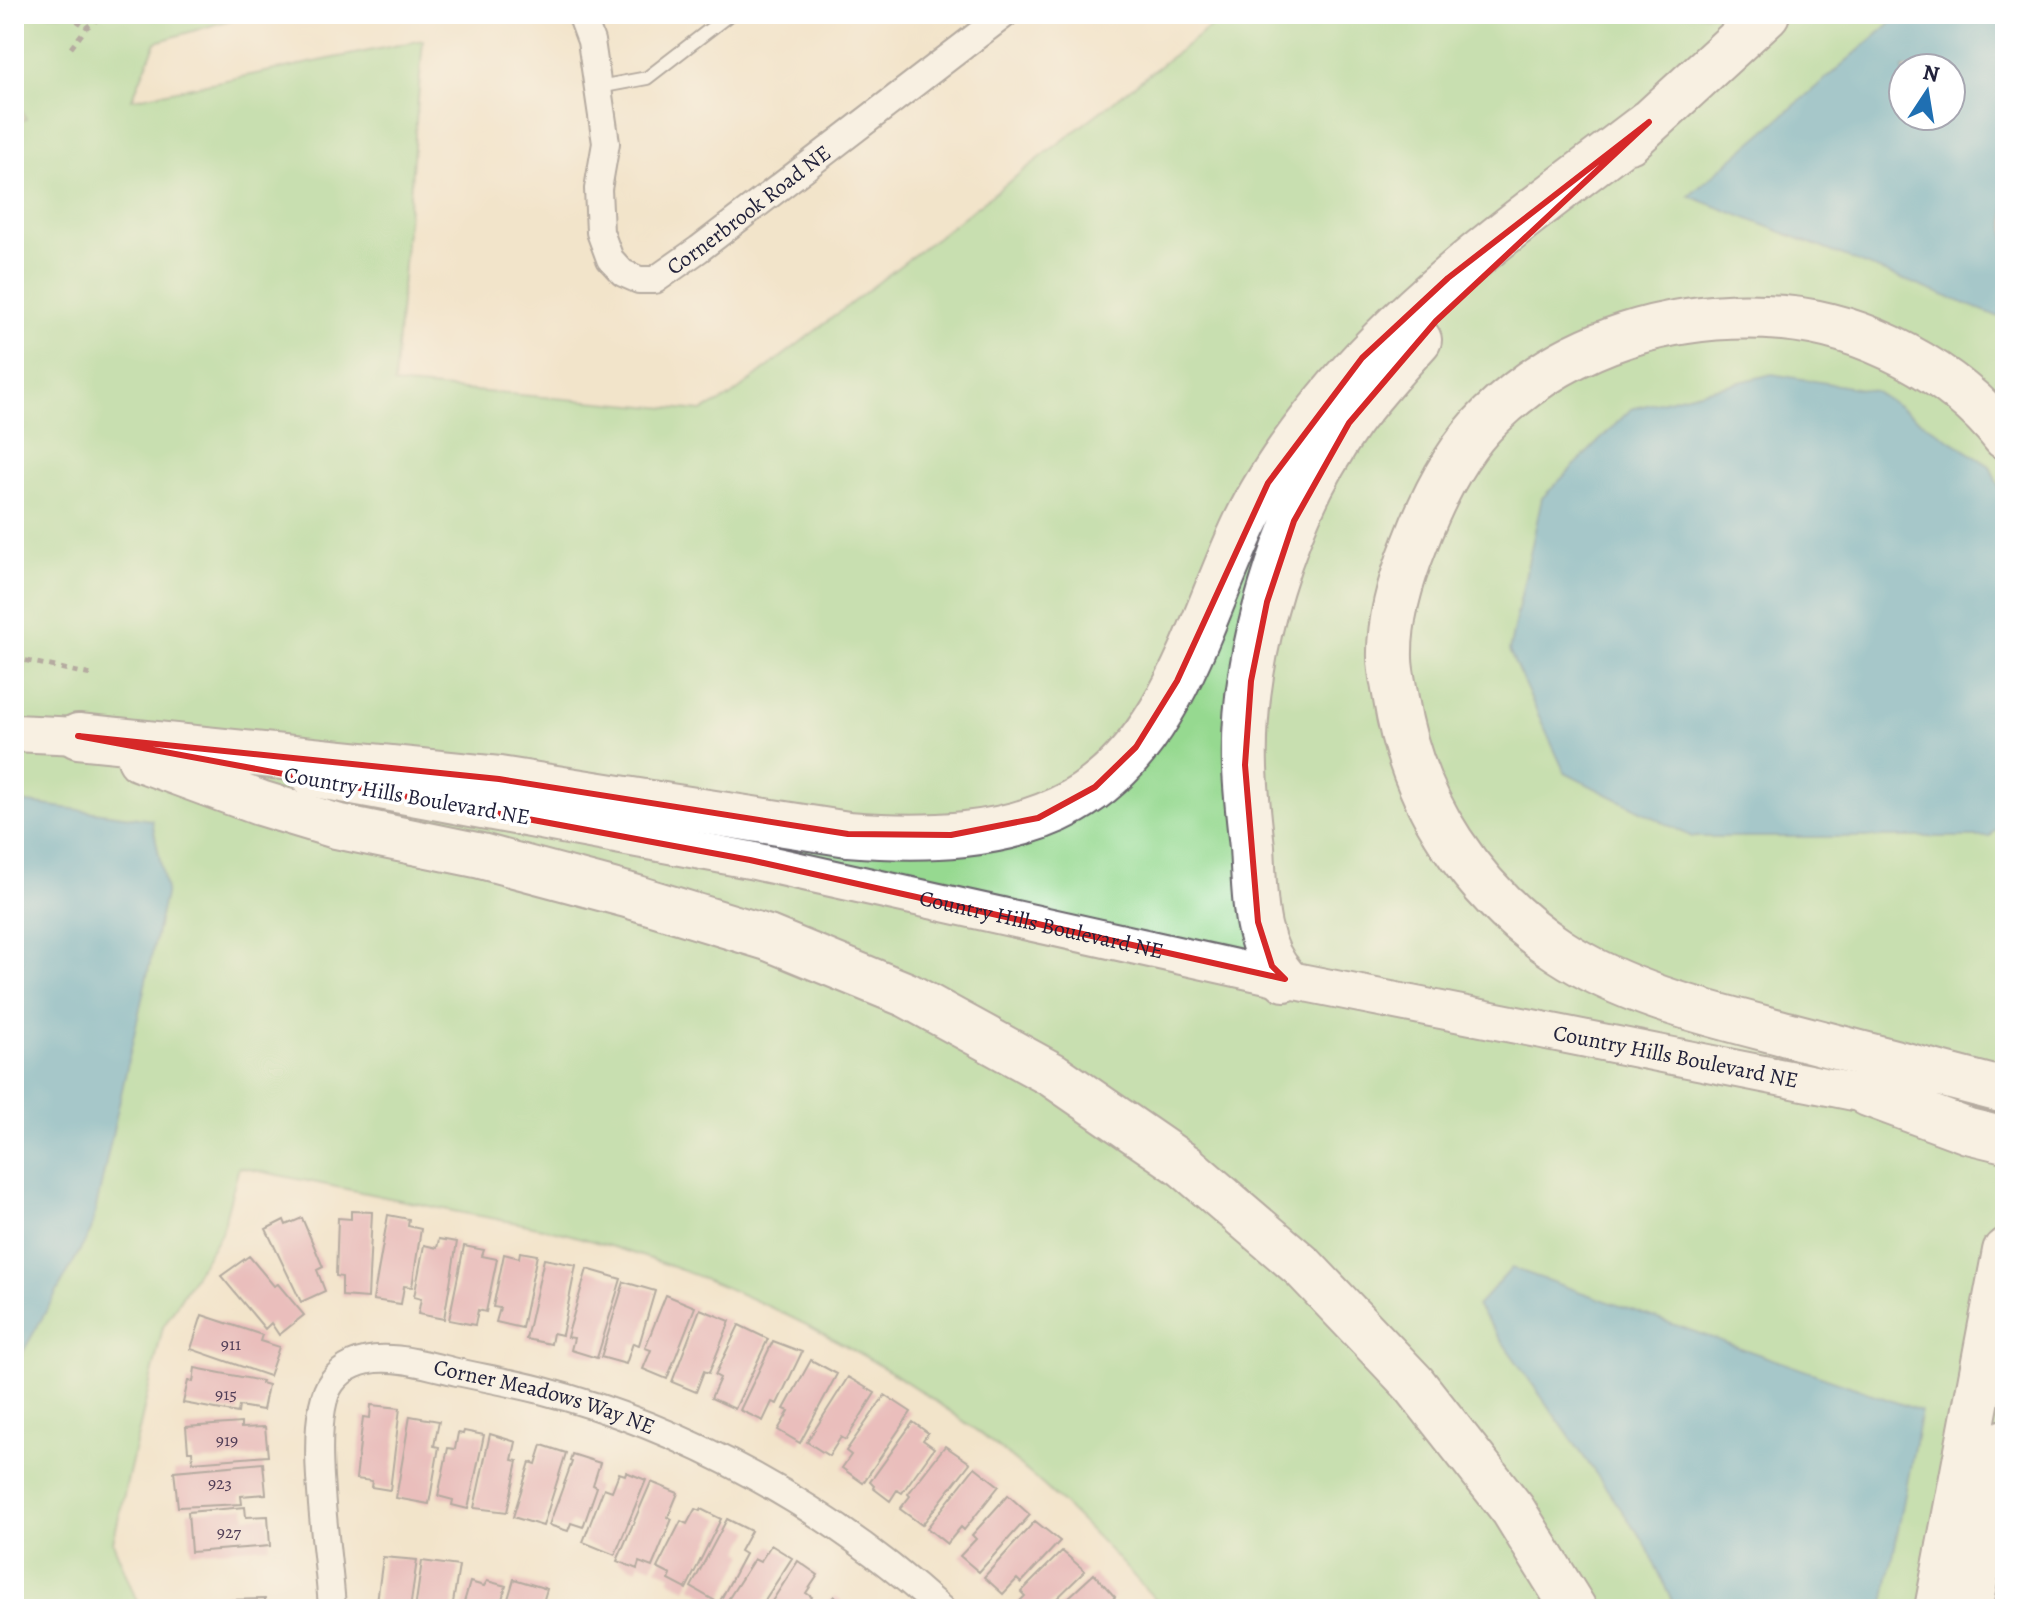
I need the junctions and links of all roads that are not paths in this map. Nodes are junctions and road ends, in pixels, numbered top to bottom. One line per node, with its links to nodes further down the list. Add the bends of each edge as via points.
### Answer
1 (581, 14): 5 (street, Cornerbrook Road NE)
2 (730, 14): 5 (lane, via 647,78)
3 (1005, 14): 5 (street, Cornerbrook Road NE, via 655,280 623,273 610,259 600,232 598,189 606,143)
4 (1767, 14): 6 (highway)
5 (599, 87)
6 (1649, 122): 10 (highway, via 1448,278 1362,358 1268,483 1177,681 1136,747 1095,787 1038,818 951,835 848,834 499,779); 11 (highway, via 1436,321 1349,423 1294,521 1267,602 1251,681 1245,765 1258,922 1272,966)
7 (2005, 437): 13 (highway, via 1944,378 1883,342 1816,321 1744,314 1673,322 1604,340 1543,374 1490,417 1451,466 1400,583 1390,657 1401,732 1440,826 1468,868 1560,951 1691,1009)
8 (14, 714): 10 (main road, Country Hills Boulevard NE)
9 (14, 733): 10 (main road, Country Hills Boulevard NE)
10 (78, 736): 11 (main road, Country Hills Boulevard NE, via 750,860); 18 (highway, via 336,826 481,856 768,938 907,995 1053,1075 1185,1166 1303,1267 1414,1384 1513,1510)
11 (1285, 979): 12 (main road, Country Hills Boulevard NE)
12 (1868, 1094): 13 (highway)
13 (1987, 1114)
14 (2005, 1251): 19 (highway)
15 (2005, 1442): 20 (highway)
16 (332, 1609): 17 (street, Corner Meadows Way NE, via 319,1448 322,1399 333,1380 354,1364 377,1359 541,1390 698,1448 856,1540)
17 (941, 1609)
18 (1574, 1609)
19 (1937, 1609)
20 (1969, 1609)

